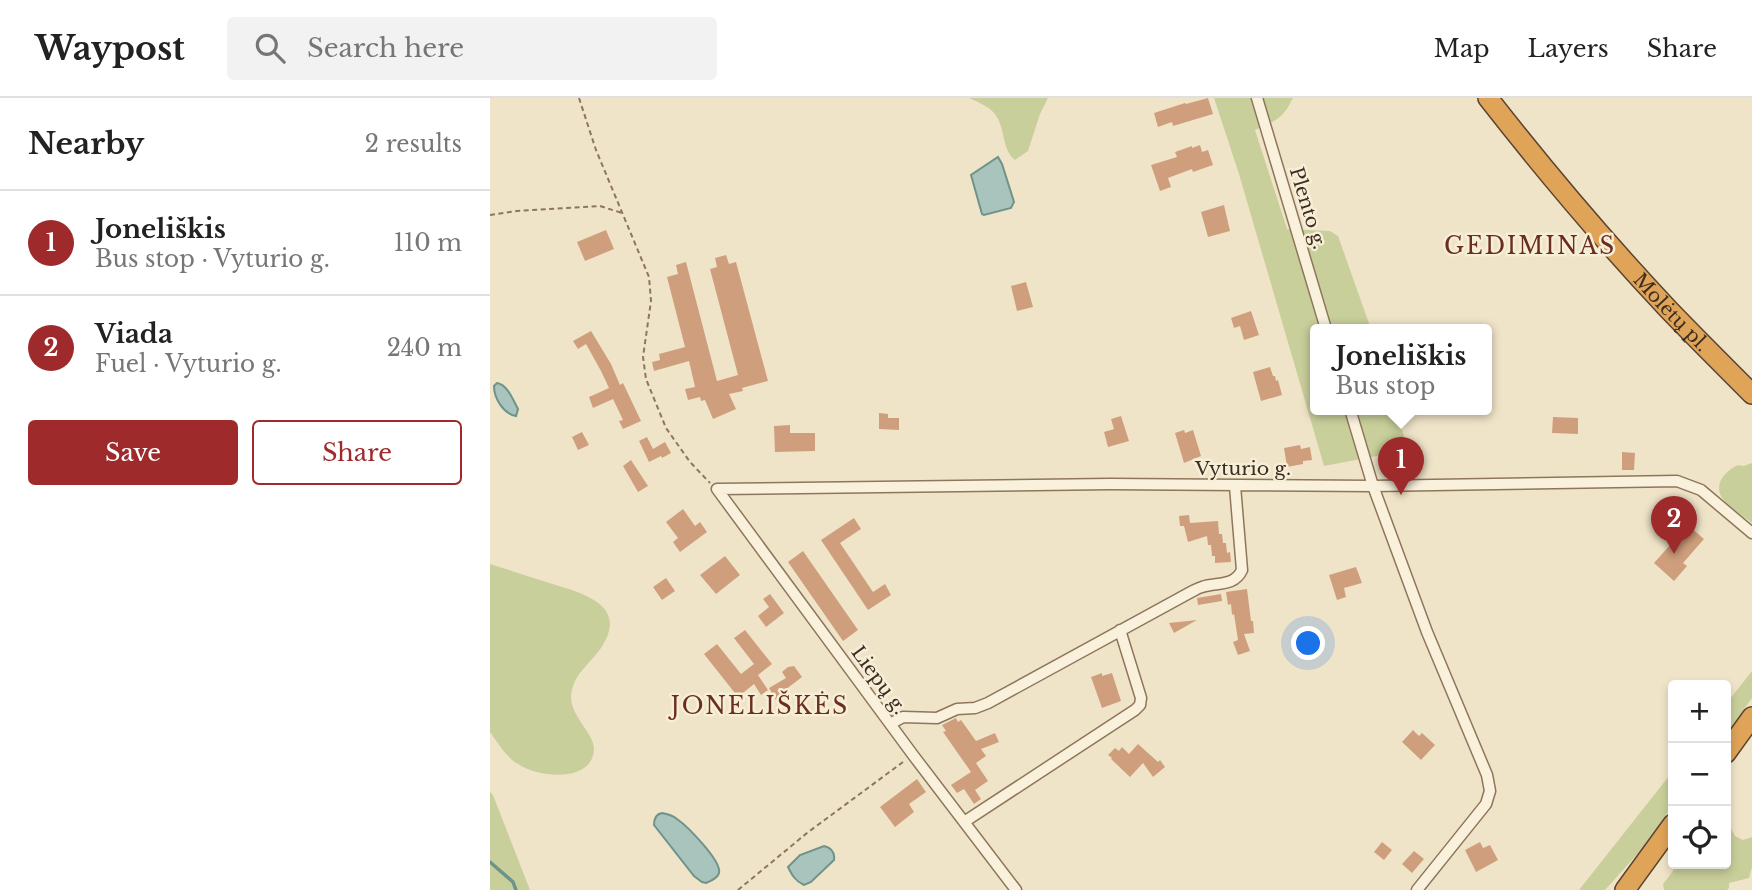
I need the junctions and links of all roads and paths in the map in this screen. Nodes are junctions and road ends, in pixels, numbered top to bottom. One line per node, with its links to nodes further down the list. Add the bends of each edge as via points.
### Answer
1 (579, 98): 4 (path)
2 (1256, 98): 6 (street, Plento g.)
3 (1488, 98): 7 (highway, Molėtų pl., via 1605,239)
4 (623, 214): 5 (path, via 600,206); 11 (path, via 649,277 651,301 643,357 646,379 666,428)
5 (490, 215)
6 (1324, 324)
7 (1752, 394)
8 (1352, 415): 10 (street)
9 (1235, 486): 10 (street, Vyturio g.); 11 (street, Vyturio g.); 13 (street, via 1239,577 1202,587)
10 (1373, 486): 12 (street, Vyturio g., via 1676,481 1702,490); 22 (street, via 1490,791 1486,804)
11 (717, 489): 15 (street, Liepų g.)
12 (1752, 533)
13 (1120, 630): 15 (street, via 988,703 937,718 903,717); 18 (street, via 1140,705)
14 (1752, 717): 16 (highway)
15 (890, 724): 17 (street, Liepų g.)
16 (1731, 746)
17 (913, 755): 18 (street, Liepų g.); 20 (path)
18 (964, 822): 21 (street, Liepų g.)
19 (1668, 831): 23 (highway)
20 (738, 890)
21 (1016, 890)
22 (1417, 890)
23 (1625, 890)

